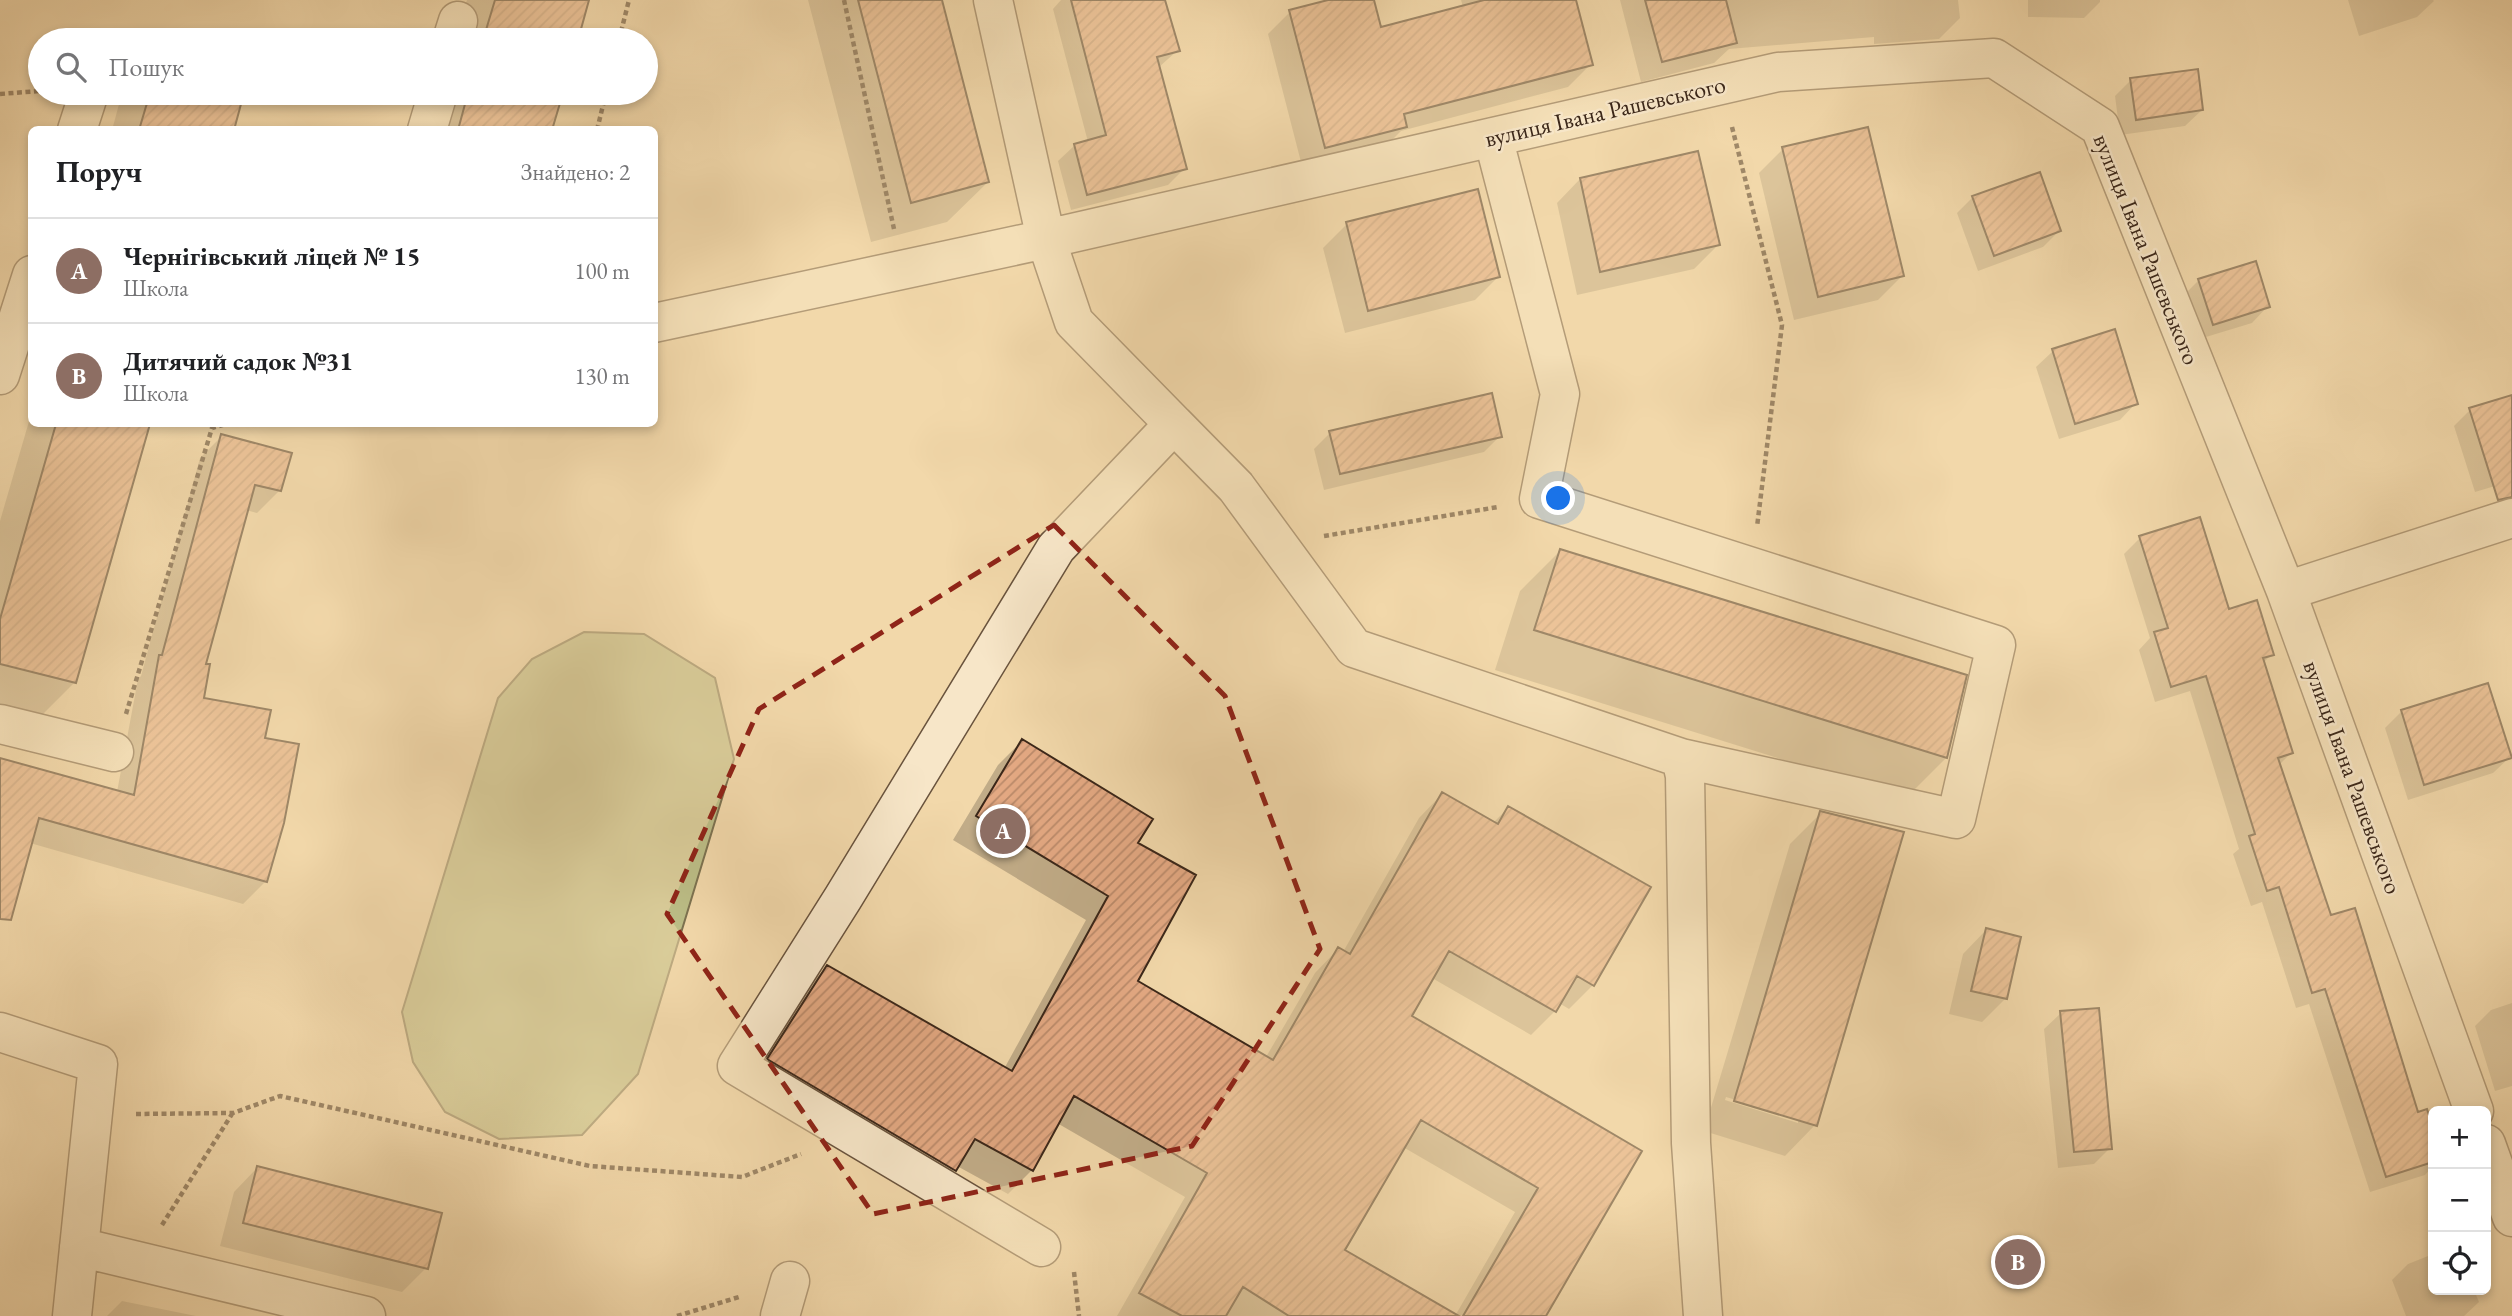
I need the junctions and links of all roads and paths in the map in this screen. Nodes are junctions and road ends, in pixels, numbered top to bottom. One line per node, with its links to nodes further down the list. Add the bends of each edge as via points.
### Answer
1 (629, 0): 4 (path)
2 (844, 0): 16 (path)
3 (993, 0): 15 (street)
4 (623, 28)
5 (1721, 85): 14 (street, вулиця Івана Рашевського); 25 (path, via 1782,325); 26 (street, вулиця Івана Рашевського, via 1778,72 1994,58 2100,127)
6 (28, 92): 7 (path)
7 (0, 94)
8 (85, 105): 11 (street)
9 (434, 105): 12 (street)
10 (604, 105): 13 (path)
11 (79, 126)
12 (428, 126)
13 (598, 126)
14 (1493, 137): 15 (street, вулиця Івана Рашевського); 22 (street, via 1560,394)
15 (1046, 239): 16 (street, вулиця Івана Рашевського); 20 (street, via 1074,322)
16 (903, 270): 18 (street, вулиця Івана Рашевського)
17 (28, 288): 19 (street)
18 (658, 322)
19 (0, 375)
20 (1174, 424): 24 (street, via 1236,487); 34 (street, via 1056,548 737,1066)
21 (216, 427): 28 (path)
22 (1539, 499): 24 (path); 25 (street)
23 (2512, 519): 26 (street)
24 (1278, 543): 29 (street, via 1354,648)
25 (1752, 567): 29 (street, via 1997,645 1956,819)
26 (2286, 591): 31 (street, вулиця Івана Рашевського)
27 (0, 724): 28 (street)
28 (114, 752)
29 (1681, 758): 44 (street, via 1685,776 1691,1143)
30 (0, 1032): 33 (street, via 98,1064)
31 (2472, 1106)
32 (233, 1113): 33 (path); 34 (path, via 280,1096 590,1166 742,1177); 39 (path)
33 (93, 1115): 37 (street)
34 (850, 1134): 38 (street)
35 (2491, 1158): 36 (street)
36 (2512, 1216)
37 (79, 1247): 39 (street); 41 (street)
38 (1041, 1247)
39 (139, 1261): 42 (street)
40 (785, 1299): 43 (path)
41 (72, 1316)
42 (366, 1316)
43 (677, 1316)
44 (1703, 1316)

